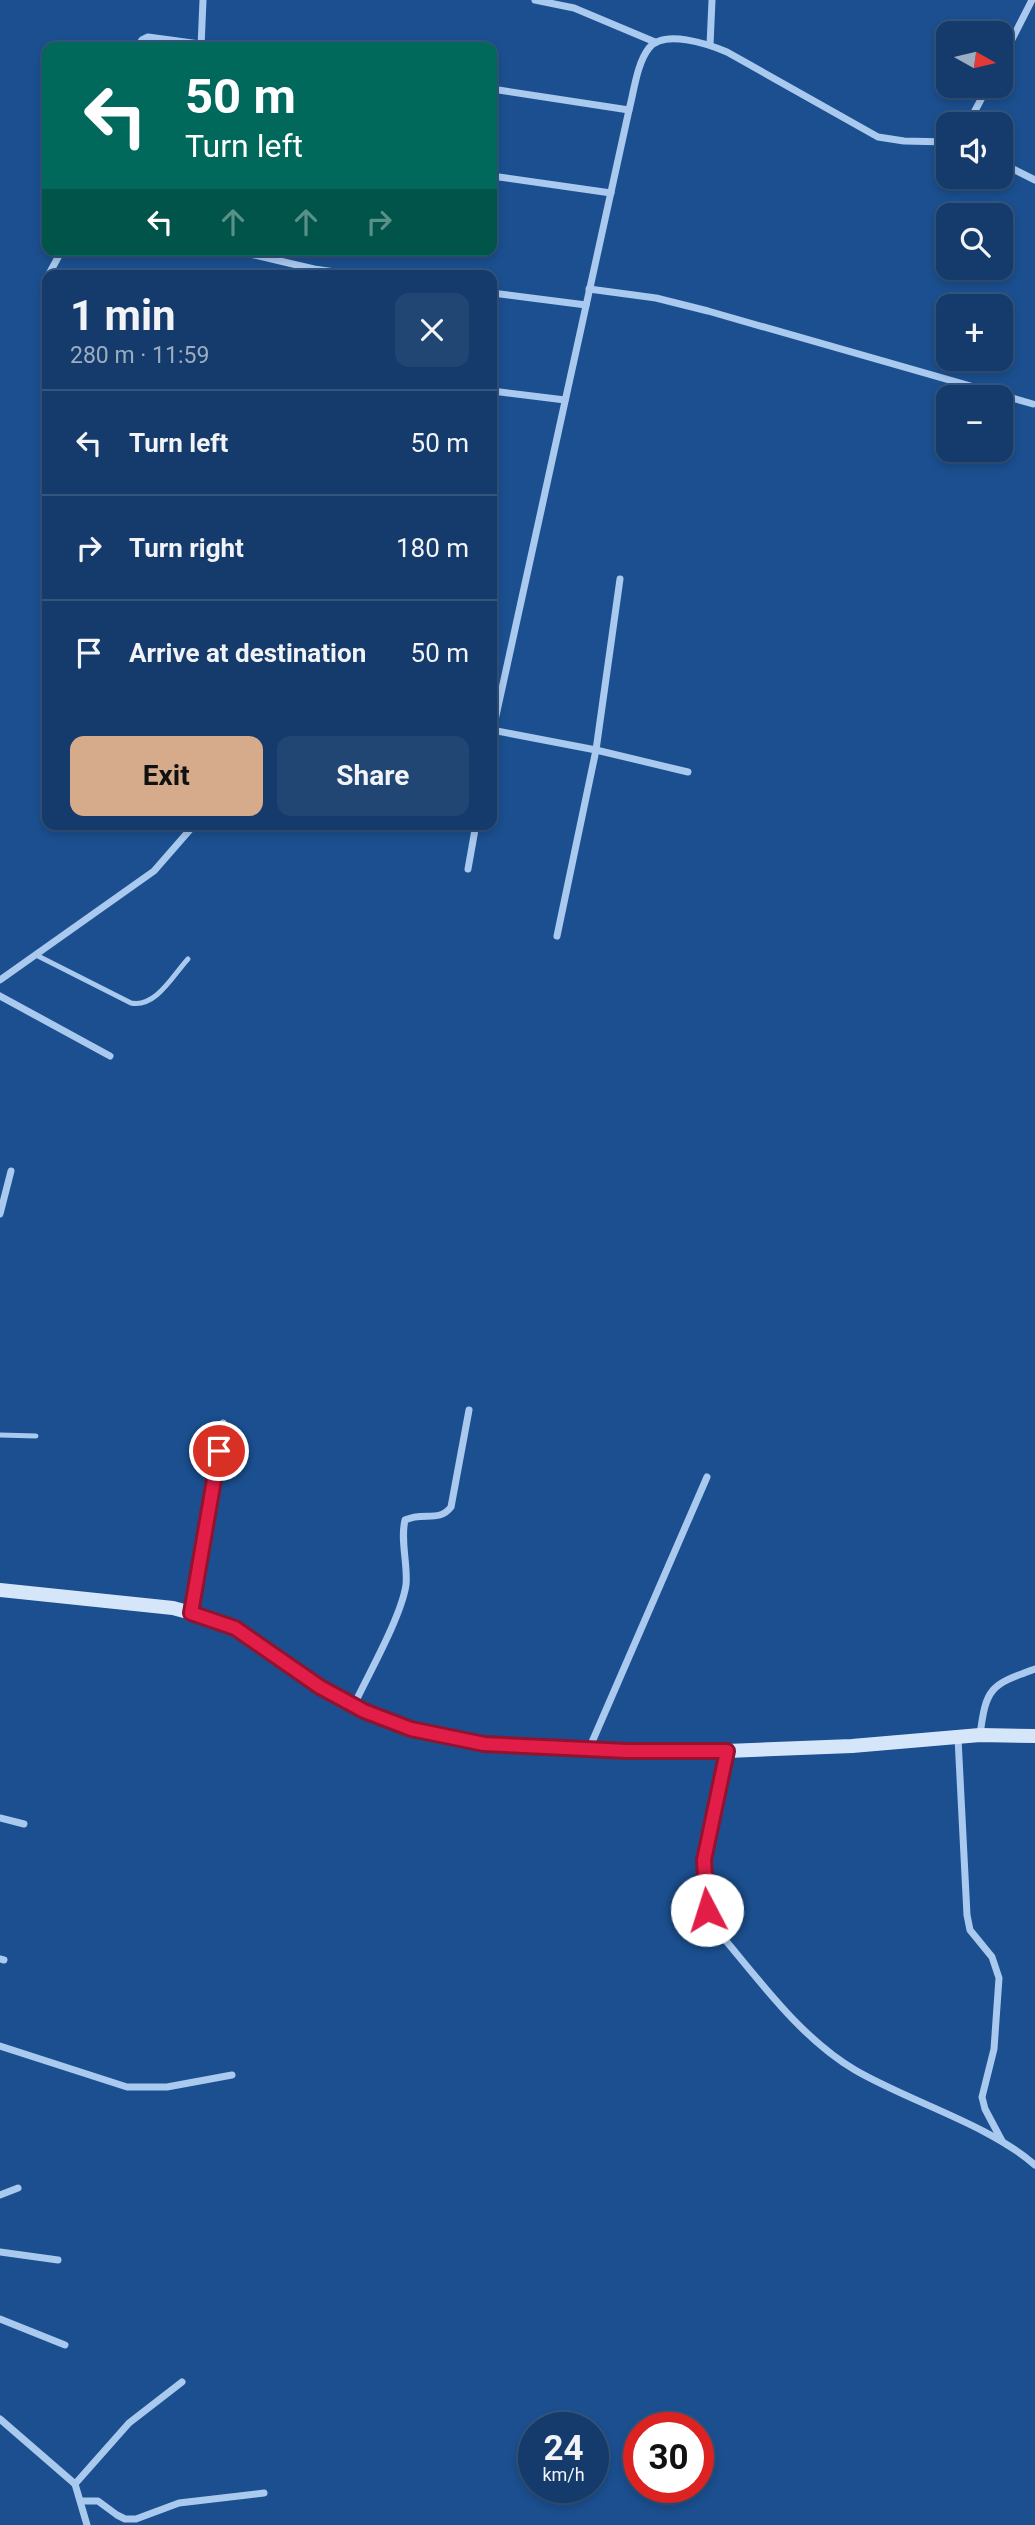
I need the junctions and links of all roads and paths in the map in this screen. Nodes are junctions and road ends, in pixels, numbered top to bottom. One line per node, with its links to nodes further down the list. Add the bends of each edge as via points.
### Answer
1 (203, 0): 8 (street)
2 (535, 0): 9 (street, via 574,8)
3 (712, 0): 10 (street)
4 (1032, 0): 5 (street)
5 (1013, 37)
6 (141, 42): 7 (street, via 148,37)
7 (177, 42)
8 (201, 42)
9 (655, 42): 10 (street, via 667,38); 12 (street, via 648,50)
10 (710, 45): 13 (street, via 878,137)
11 (497, 90): 12 (street)
12 (629, 110): 17 (street)
13 (936, 142)
14 (1013, 169): 16 (street)
15 (497, 177): 17 (street)
16 (1035, 180)
17 (611, 193): 20 (street)
18 (259, 256): 19 (street)
19 (321, 270)
20 (589, 289): 22 (street); 25 (street, via 708,311)
21 (497, 294): 22 (street)
22 (586, 305): 24 (street)
23 (497, 392): 24 (street)
24 (565, 400): 27 (street)
25 (1033, 404)
26 (620, 579): 29 (street)
27 (497, 708)
28 (497, 732): 29 (street)
29 (596, 750): 30 (street); 34 (street)
30 (688, 772)
31 (190, 830): 35 (street, via 154,871)
32 (475, 830): 33 (street)
33 (468, 869)
34 (557, 936)
35 (36, 955): 36 (lane, via 140,1005); 37 (street)
36 (188, 959)
37 (0, 980)
38 (0, 996): 39 (street)
39 (110, 1056)
40 (11, 1171): 41 (street)
41 (0, 1214)
42 (469, 1410): 50 (street, via 452,1507 439,1517 415,1515 405,1520 402,1603)
43 (223, 1423): 48 (street)
44 (0, 1434): 45 (lane)
45 (36, 1436)
46 (707, 1477): 54 (street)
47 (0, 1590): 48 (street)
48 (191, 1613): 50 (street, via 235,1628)
49 (1035, 1669): 51 (street, via 994,1687 984,1705)
50 (353, 1705): 54 (street, via 411,1729 484,1744)
51 (980, 1735): 52 (street); 53 (street)
52 (1035, 1736)
53 (958, 1738): 55 (street); 60 (street, via 967,1915 970,1930 992,1957 999,1978 994,2049 982,2097)
54 (589, 1750): 55 (street)
55 (727, 1751): 60 (street, via 704,1860 707,1910 716,1929 820,2045 907,2097)
56 (0, 1818): 57 (street)
57 (24, 1824)
58 (0, 2046): 59 (street, via 127,2087 167,2087)
59 (232, 2076)
60 (1004, 2143): 61 (street)
61 (1035, 2165)
62 (18, 2188): 63 (street)
63 (0, 2195)
64 (0, 2252): 65 (street)
65 (58, 2260)
66 (0, 2319): 67 (street)
67 (65, 2345)
68 (182, 2382): 70 (street, via 129,2423)
69 (0, 2419): 70 (street)
70 (75, 2484): 72 (street)
71 (264, 2493): 72 (street, via 167,2505 136,2519 125,2519 97,2501)
72 (81, 2501): 73 (street)
73 (87, 2525)

